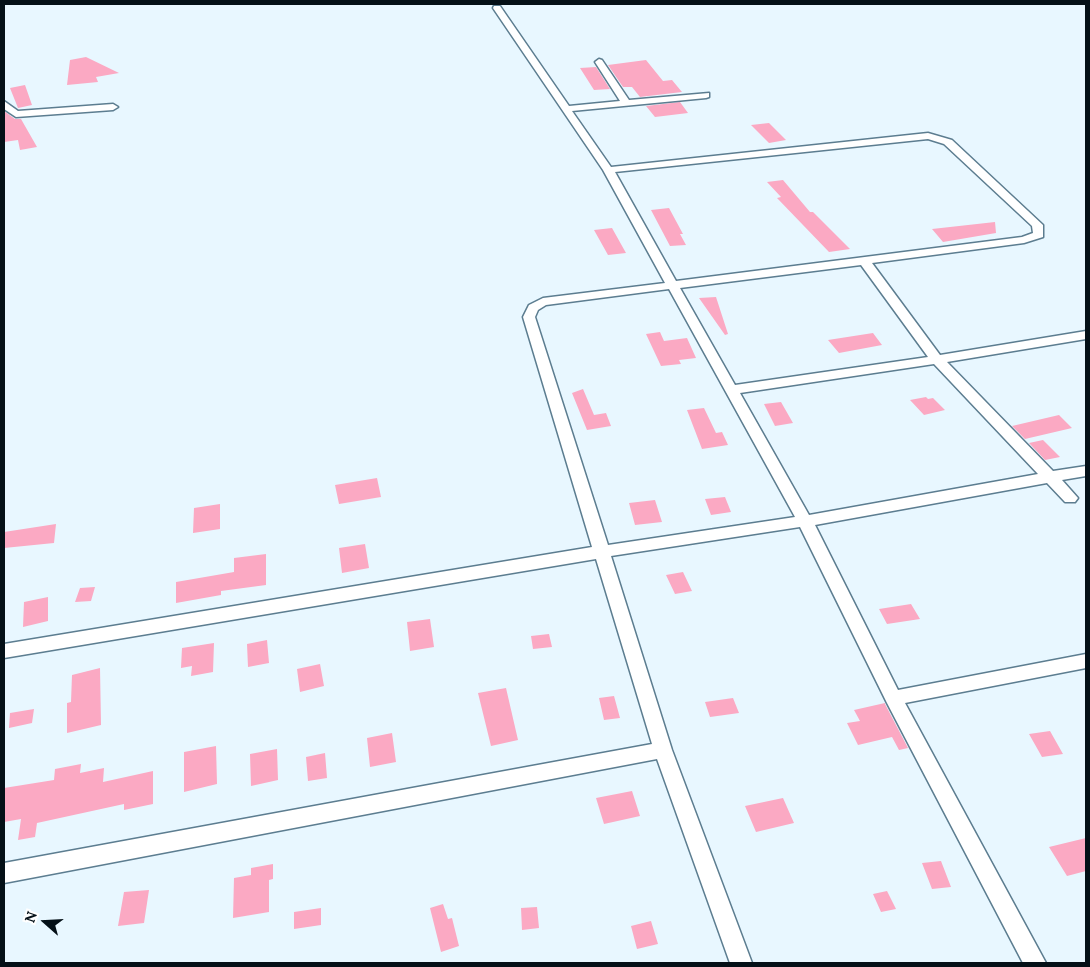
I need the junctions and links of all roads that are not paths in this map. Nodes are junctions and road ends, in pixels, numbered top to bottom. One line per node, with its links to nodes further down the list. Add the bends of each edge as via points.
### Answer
1 (497, 8): 7 (street)
2 (599, 62): 4 (street)
3 (706, 95): 4 (street)
4 (626, 103): 7 (street)
5 (4, 104): 6 (street, via 16,114)
6 (113, 107)
7 (566, 109): 8 (street)
8 (608, 170): 9 (street, via 928,136 948,142 1037,225 1039,234 1024,240); 10 (street)
9 (864, 261): 10 (street); 12 (street)
10 (671, 286): 13 (street); 18 (street, via 543,302 533,308 529,317)
11 (1086, 335): 12 (street)
12 (938, 360): 13 (street); 15 (street)
13 (730, 390): 17 (street)
14 (1086, 471): 15 (street)
15 (1052, 477): 16 (street); 17 (street)
16 (1070, 498)
17 (805, 521): 18 (street); 21 (street)
18 (600, 552): 19 (street); 22 (street)
19 (4, 651)
20 (1086, 661): 21 (street)
21 (893, 698): 25 (street)
22 (663, 750): 23 (street); 24 (street)
23 (4, 873)
24 (741, 963)
25 (1035, 963)

